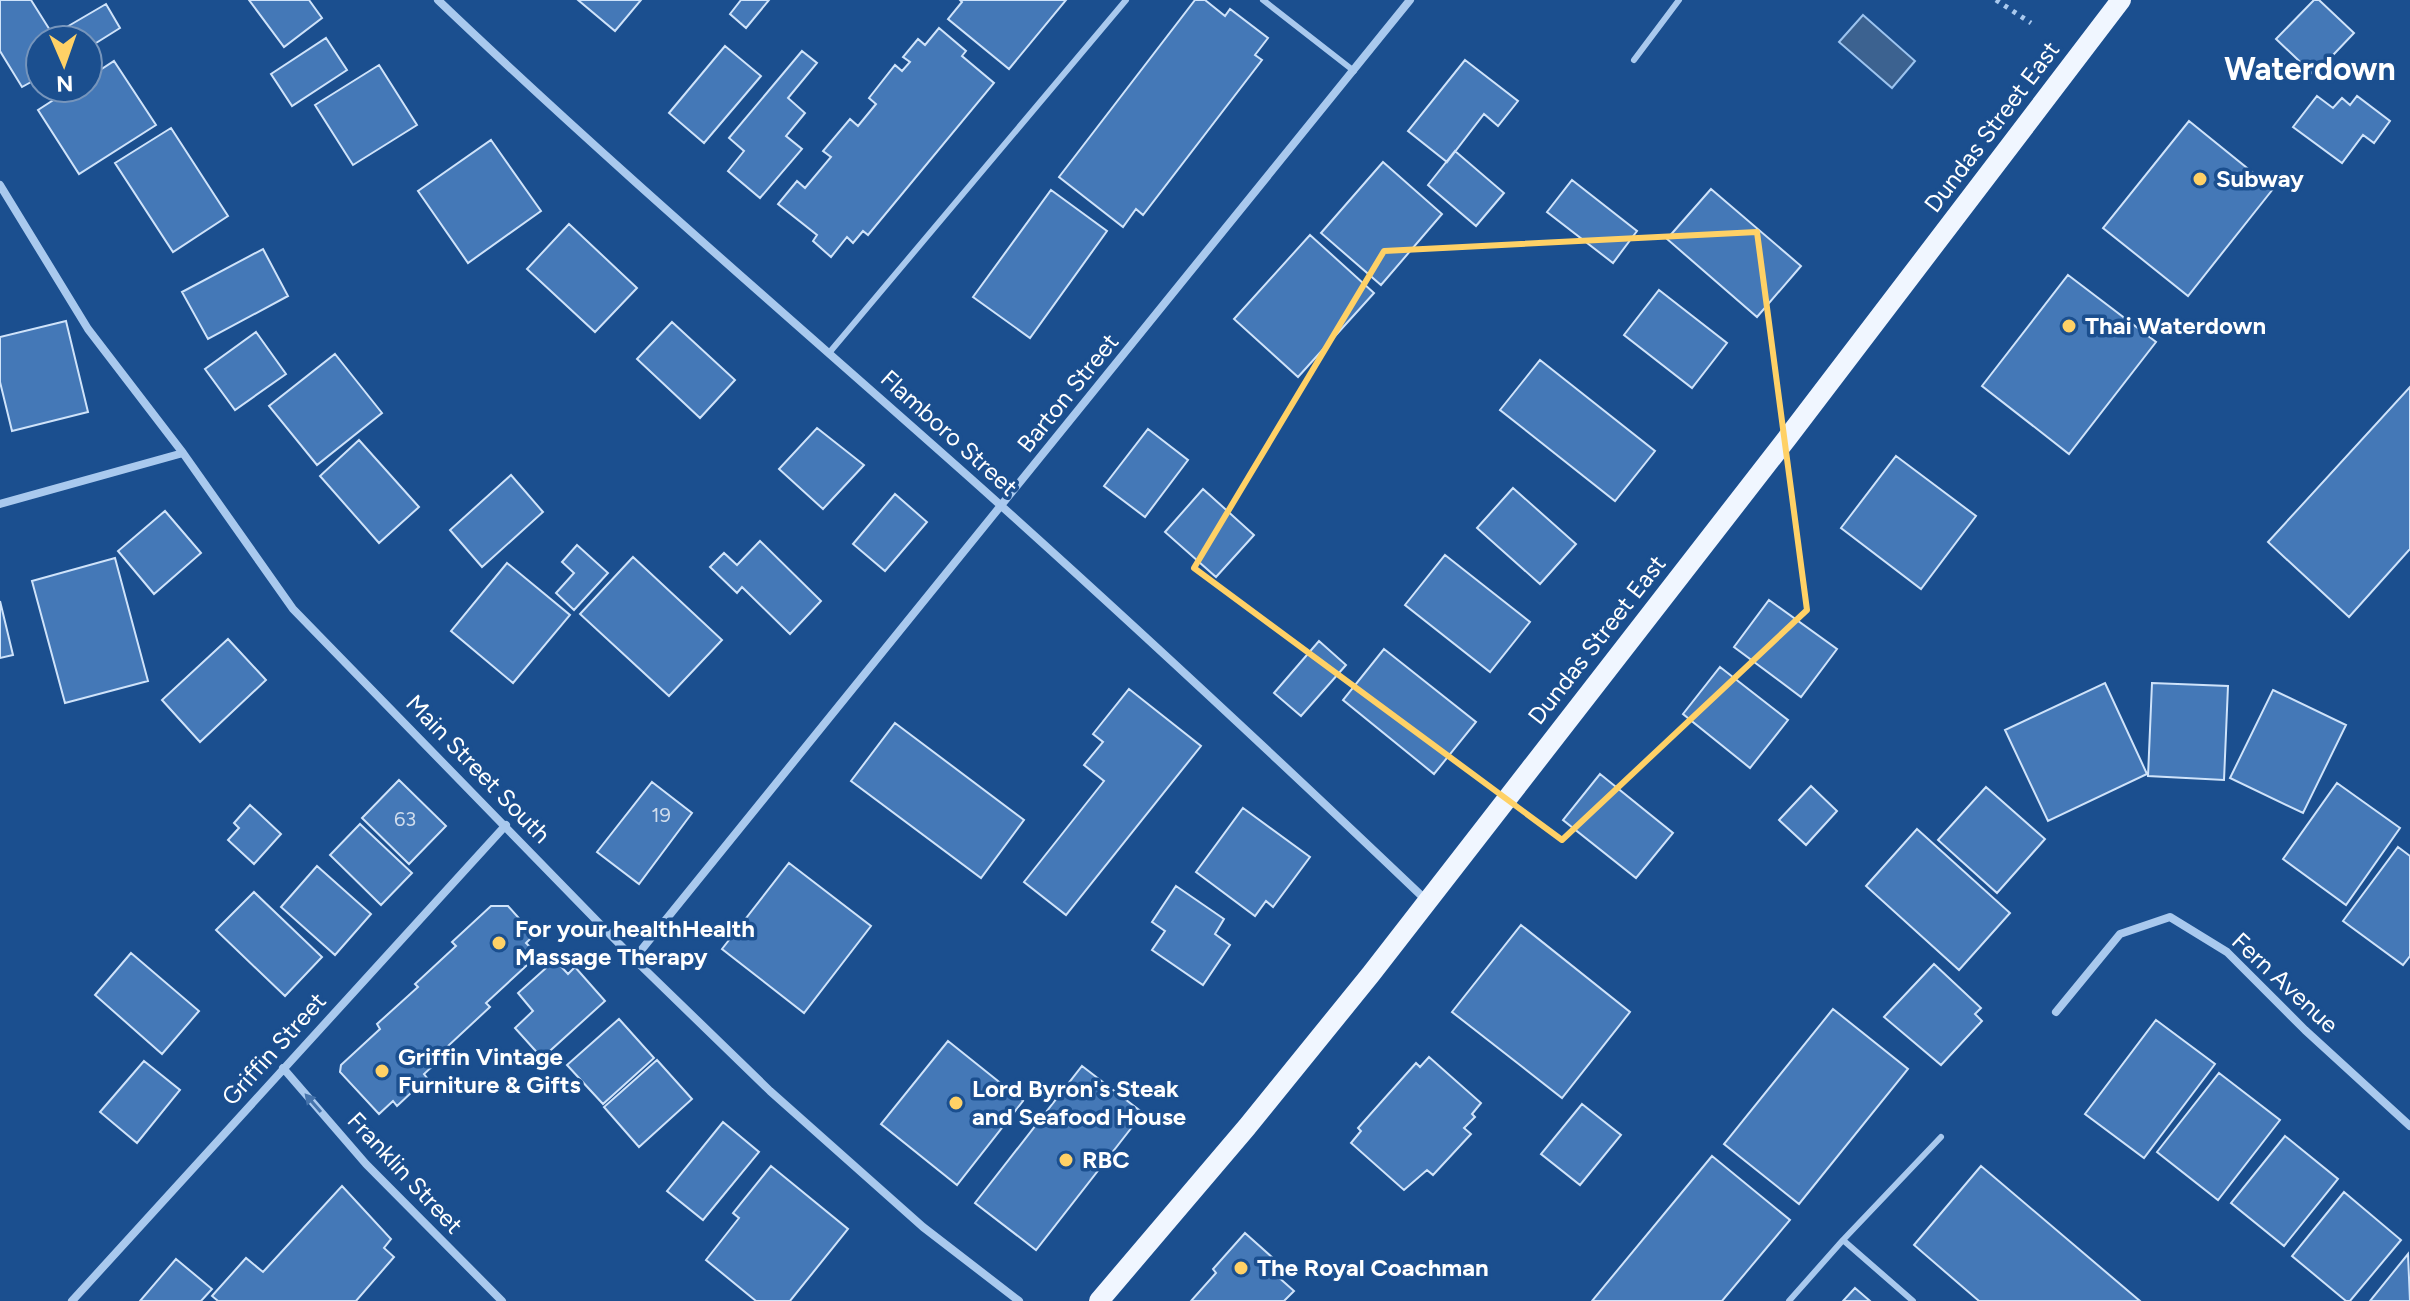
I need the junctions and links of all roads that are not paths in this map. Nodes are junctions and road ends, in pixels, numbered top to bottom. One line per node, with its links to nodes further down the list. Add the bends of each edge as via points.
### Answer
1 (438, 0): 10 (street, Flamboro Street)
2 (1126, 0): 10 (lane)
3 (1263, 0): 8 (lane)
4 (1410, 0): 8 (street, Barton Street)
5 (1679, 0): 7 (lane)
6 (2121, 0): 15 (main road, Dundas Street East)
7 (1634, 60)
8 (1354, 71): 13 (street, Barton Street)
9 (0, 185): 11 (street, Main Street South, via 88,329)
10 (829, 353): 13 (street, Flamboro Street)
11 (183, 453): 12 (street); 14 (street, Main Street South, via 293,609)
12 (0, 504)
13 (1001, 506): 15 (street, Flamboro Street); 16 (street, Barton Street)
14 (506, 825): 16 (street, Main Street South); 18 (street, Griffin Street)
15 (1427, 901): 25 (main road, Dundas Street East, via 1247,1127)
16 (634, 959): 24 (street, Main Street South, via 770,1091 923,1227)
17 (2056, 1012): 19 (street, Fern Avenue, via 2120,934 2170,917 2227,952)
18 (283, 1068): 22 (street, Griffin Street); 23 (street, Franklin Street, one-way to 18, via 366,1164)
19 (2410, 1126)
20 (1941, 1137): 21 (lane)
21 (1843, 1240): 26 (lane); 27 (lane)
22 (72, 1301)
23 (502, 1301)
24 (1019, 1301)
25 (1099, 1301)
26 (1789, 1301)
27 (1913, 1301)

